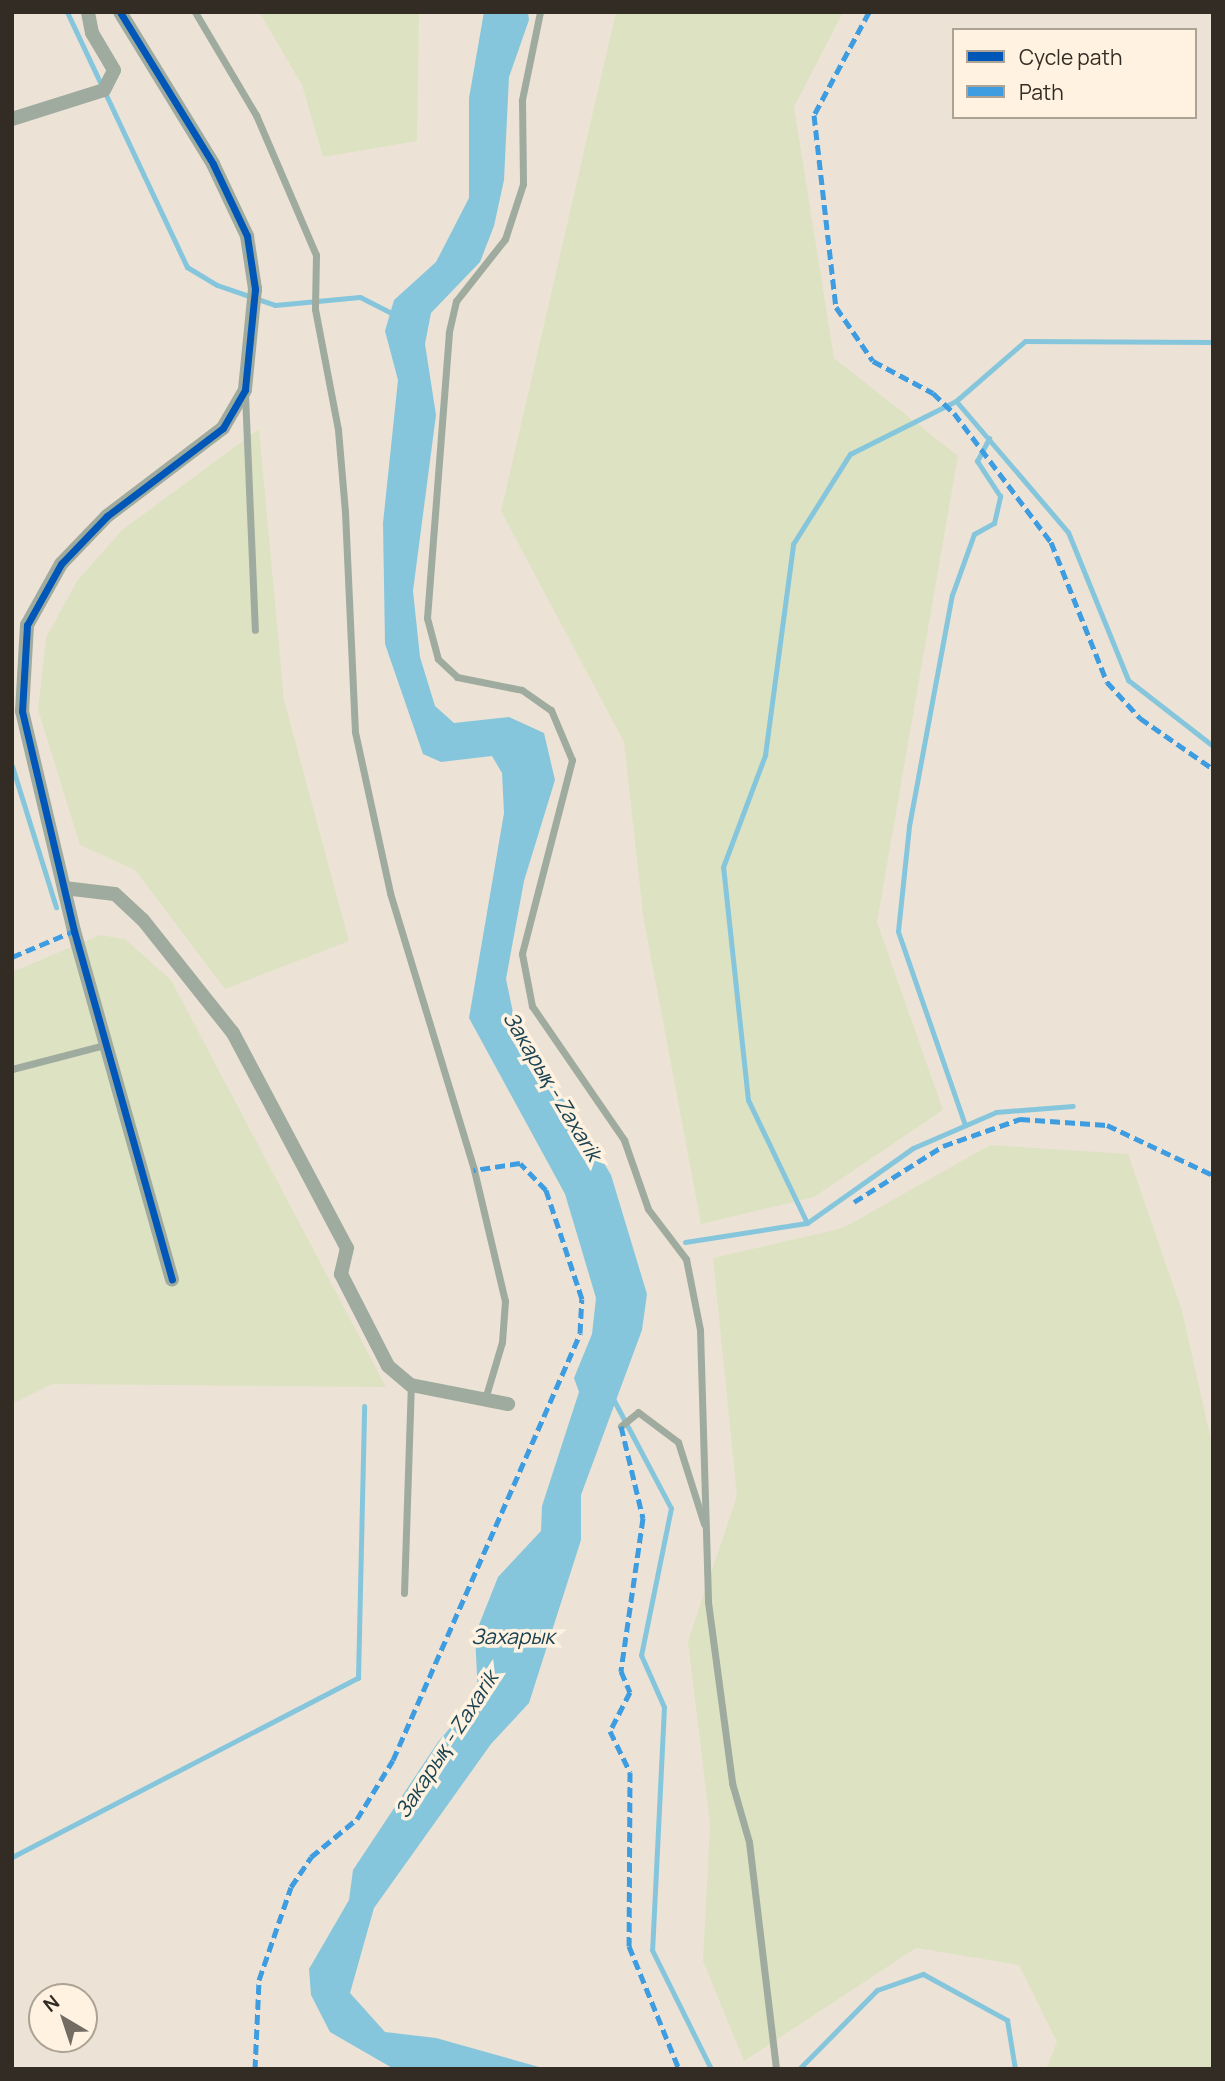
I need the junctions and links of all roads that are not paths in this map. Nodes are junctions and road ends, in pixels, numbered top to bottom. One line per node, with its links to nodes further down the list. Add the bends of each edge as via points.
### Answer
1 (88, 12): 5 (street, via 92,33 114,70 104,90)
2 (120, 12): 6 (street, via 213,164 247,236 254,289)
3 (195, 12): 13 (lane, via 256,115 316,256 314,309 338,430 345,512 355,732 390,893 474,1170 505,1301 502,1342)
4 (540, 12): 16 (lane, via 522,100 523,184 505,239 456,301 449,332 427,618 438,659 457,677 522,690 551,710 572,760 522,954 532,1006 624,1140 648,1209 685,1259 700,1330)
5 (12, 119)
6 (245, 390): 7 (lane); 8 (street, via 223,428 107,516 61,564 27,625 22,711)
7 (255, 630)
8 (64, 888): 9 (street); 12 (street, via 115,894 144,920 233,1033 348,1248 341,1274 388,1366)
9 (106, 1045): 10 (lane); 11 (street)
10 (12, 1069)
11 (172, 1280)
12 (411, 1385): 13 (street); 17 (lane)
13 (485, 1400): 14 (street)
14 (508, 1404)
15 (621, 1426): 16 (lane, via 638,1412 678,1442)
16 (708, 1535): 18 (lane, via 708,1602 732,1783 749,1842)
17 (404, 1593)
18 (775, 2064)

